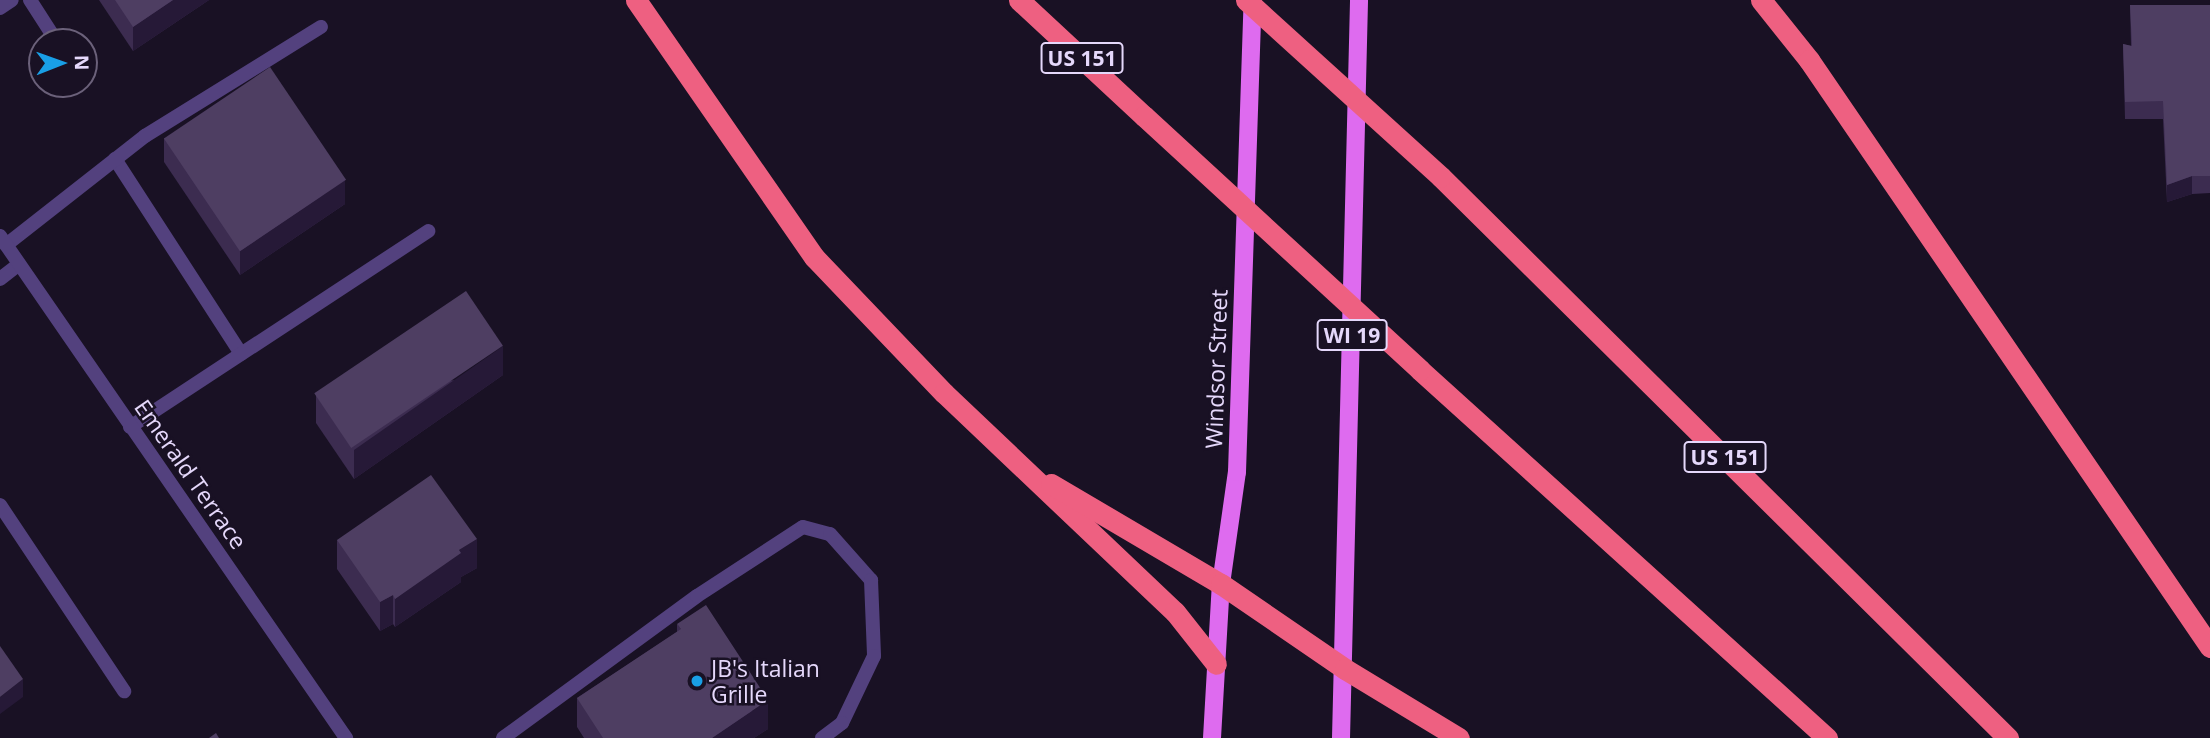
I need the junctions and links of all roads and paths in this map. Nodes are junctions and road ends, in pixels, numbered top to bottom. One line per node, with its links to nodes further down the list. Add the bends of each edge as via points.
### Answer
1 (12, 0): 9 (street)
2 (30, 0): 11 (street)
3 (636, 0): 19 (highway, via 814,257)
4 (1019, 0): 32 (highway, US 151, bridge)
5 (1246, 0): 33 (highway, US 151, bridge, via 1441,177)
6 (1253, 0): 21 (main road, Windsor Street, via 1237,472)
7 (1359, 0): 24 (main road, WI 19)
8 (1761, 0): 22 (highway, via 1809,60)
9 (0, 8)
10 (321, 27): 12 (street)
11 (48, 28)
12 (115, 159): 14 (street); 17 (street)
13 (428, 231): 17 (street)
14 (3, 240): 15 (street, Emerald Terrace)
15 (19, 264): 16 (street); 18 (street, Emerald Terrace)
16 (0, 279)
17 (241, 354): 18 (street)
18 (131, 427): 26 (street, Emerald Terrace)
19 (1017, 465): 21 (highway); 23 (highway, via 1175,612)
20 (0, 505): 25 (street)
21 (1221, 584): 23 (main road, Windsor Street); 24 (highway)
22 (2210, 647)
23 (1216, 664): 29 (main road, Windsor Street)
24 (1345, 669): 30 (main road, WI 19); 31 (highway)
25 (124, 691)
26 (346, 738)
27 (503, 738): 28 (street, via 697,596 803,527 830,534 871,580 874,656 842,723)
28 (822, 738)
29 (1212, 738)
30 (1341, 738)
31 (1459, 738)
32 (1827, 738)
33 (2008, 738)

